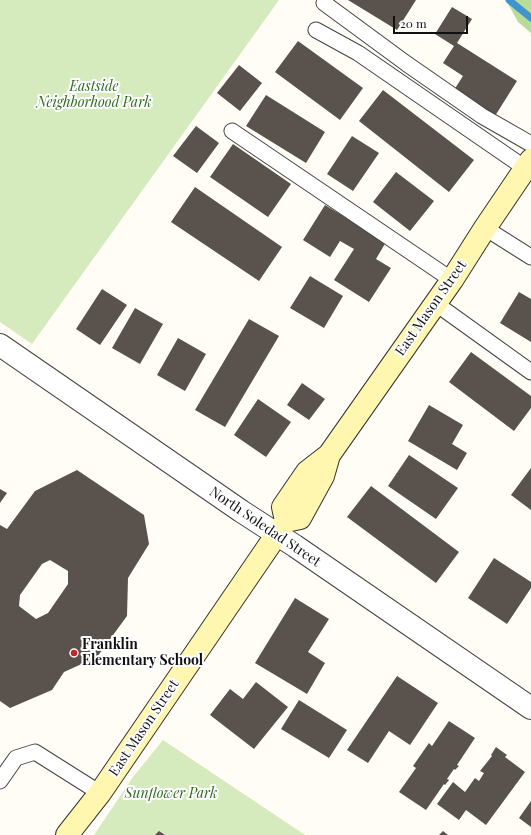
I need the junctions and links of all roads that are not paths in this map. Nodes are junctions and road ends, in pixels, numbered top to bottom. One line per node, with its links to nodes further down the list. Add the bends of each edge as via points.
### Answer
1 (324, 3): 4 (lane, via 482,116)
2 (316, 30): 5 (lane, via 358,53)
3 (232, 131): 8 (lane)
4 (531, 144)
5 (528, 164): 6 (street, East Mason Street)
6 (485, 228): 7 (lane); 8 (street, East Mason Street)
7 (531, 257)
8 (452, 280): 9 (street, East Mason Street)
9 (435, 303): 11 (lane); 12 (street, East Mason Street, via 329,455 323,476 300,518)
10 (0, 345): 12 (street, North Soledad Street, via 241,511)
11 (531, 372)
12 (281, 527): 13 (street, North Soledad Street); 15 (street, East Mason Street)
13 (531, 708)
14 (0, 781): 15 (lane, via 16,758 35,752)
15 (100, 793): 16 (street, East Mason Street)
16 (67, 835)

